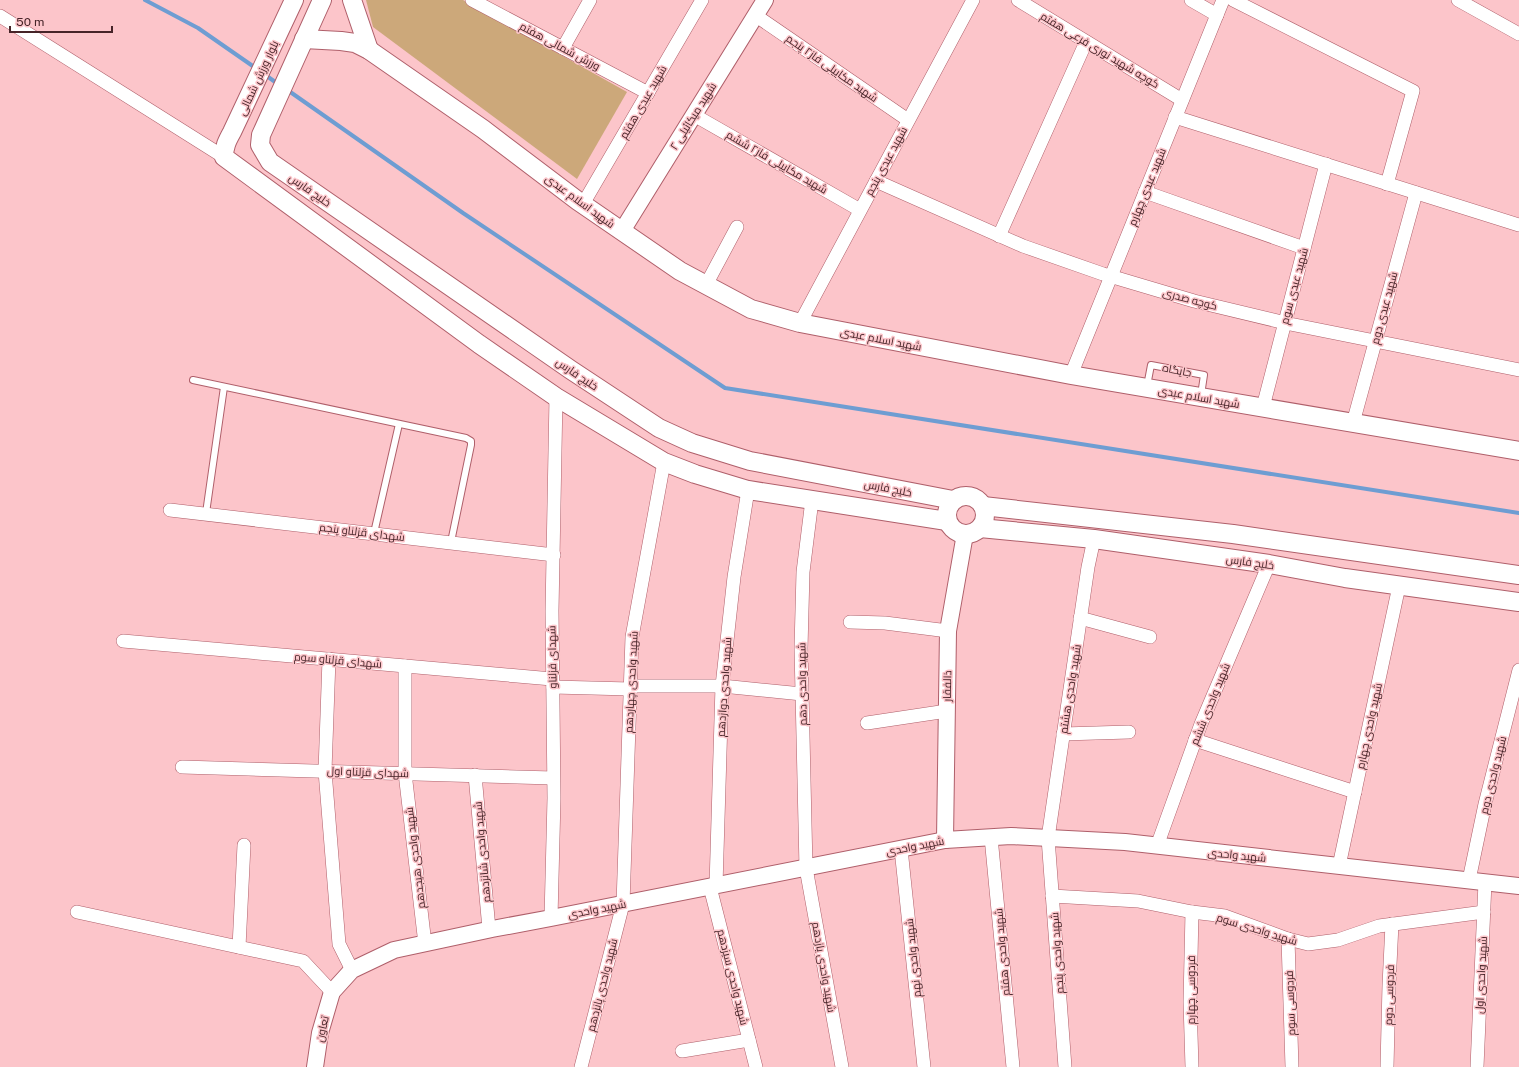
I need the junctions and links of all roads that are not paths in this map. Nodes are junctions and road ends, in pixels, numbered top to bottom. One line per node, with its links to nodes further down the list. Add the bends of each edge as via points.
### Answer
1 (294, 0): 27 (main road, بلوار ورزش شمالی, via 224,148)
2 (322, 0): 18 (main road)
3 (352, 0): 21 (main road)
4 (472, 0): 20 (street, ورزش شمالی هفتم)
5 (590, 0): 20 (street)
6 (702, 0): 22 (street, شهید عبدی هفتم)
7 (764, 0): 14 (street, شهید میکائیلی ۲)
8 (973, 0): 26 (street, شهید عبدی پنجم)
9 (1018, 0): 19 (street, کوچه شهید نوری فرعی هفتم)
10 (1191, 0): 15 (street)
11 (1223, 0): 15 (street, شهید عبدی چهارم)
12 (1232, 0): 31 (street, via 1413,91)
13 (1458, 0): 17 (street)
14 (755, 15): 24 (street, شهید میکائیلی ۲); 26 (street, شهید مکاییلی فاز۲ پنجم)
15 (1217, 15): 23 (street, شهید عبدی چهارم)
16 (0, 16): 27 (street)
17 (1519, 34)
18 (303, 40): 21 (main road, شهید اسلام عبدی, via 355,43); 29 (main road, خلیج فارس, via 261,135 260,144 270,162)
19 (1086, 42): 23 (street, کوچه شهید نوری فرعی هفتم); 40 (street)
20 (563, 48): 22 (street, ورزش شمالی هفتم)
21 (369, 50): 35 (main road, شهید اسلام عبدی, via 483,128)
22 (648, 93): 35 (street, شهید عبدی هفتم)
23 (1182, 100): 25 (street, شهید عبدی چهارم)
24 (694, 115): 36 (street, شهید مکاییلی فاز۲ ششم); 39 (street, شهید میکائیلی ۲)
25 (1175, 117): 28 (street); 32 (street, شهید عبدی چهارم)
26 (908, 120): 30 (street, شهید عبدی پنجم)
27 (224, 157): 34 (main road)
28 (1326, 164): 31 (street); 41 (street, شهید عبدی سوم)
29 (298, 181): 34 (main road); 59 (main road, خلیج فارس, via 659,428 692,443 750,461)
30 (876, 181): 36 (street, شهید عبدی پنجم); 40 (street, کوچه صدری)
31 (1387, 184): 33 (street)
32 (1145, 192): 41 (street); 42 (street, شهید عبدی چهارم)
33 (1416, 193): 37 (street); 46 (street, شهید عبدی دوم)
34 (285, 202): 51 (main road, via 479,344)
35 (583, 204): 39 (main road, شهید اسلام عبدی)
36 (860, 210): 45 (street, شهید عبدی پنجم)
37 (1519, 225)
38 (737, 227): 43 (street)
39 (622, 231): 43 (main road, شهید اسلام عبدی, via 680,271)
40 (999, 236): 42 (street, کوچه صدری)
41 (1304, 248): 44 (street, شهید عبدی سوم)
42 (1111, 276): 44 (street, کوچه صدری, via 1194,301); 48 (street, شهید عبدی چهارم)
43 (706, 285): 45 (main road, شهید اسلام عبدی, via 752,309)
44 (1285, 322): 46 (street, کوچه صدری); 52 (street, شهید عبدی سوم)
45 (800, 323): 48 (main road, شهید اسلام عبدی)
46 (1375, 341): 47 (street, کوچه صدری); 53 (street, شهید عبدی دوم)
47 (1519, 370)
48 (1071, 375): 52 (main road, شهید اسلام عبدی)
49 (193, 380): 50 (lane)
50 (224, 386): 54 (lane); 62 (lane)
51 (556, 396): 56 (main road); 68 (street, شهدای قزلناو)
52 (1263, 407): 53 (main road, شهید اسلام عبدی)
53 (1353, 423): 55 (main road, شهید اسلام عبدی)
54 (398, 424): 65 (lane); 67 (lane, via 471,441)
55 (1519, 451)
56 (664, 462): 57 (main road); 83 (street, شهید واحدی چهاردهم, via 632,637)
57 (748, 490): 58 (main road); 82 (street, شهید واحدی دوازدهم, via 734,577)
58 (812, 500): 63 (main road); 84 (street, شهید واحدی دهم, via 803,572)
59 (953, 500): 60 (main road, via 970,496); 63 (main road, via 947,510)
60 (983, 506): 64 (main road, via 985,518); 70 (main road, via 1233,534)
61 (170, 510): 62 (street, شهدای قزلناو پنجم)
62 (206, 513): 65 (street, شهدای قزلناو پنجم)
63 (947, 521): 64 (main road, via 954,530)
64 (973, 531): 66 (main road, خلیج فارس); 75 (street, ذالفقار)
65 (374, 533): 67 (street, شهدای قزلناو پنجم)
66 (1094, 539): 69 (main road, خلیج فارس); 73 (street, شهید واحدی هشتم)
67 (451, 542): 68 (street, شهدای قزلناو پنجم)
68 (554, 555): 81 (street, شهدای قزلناو)
69 (1269, 564): 71 (main road, خلیج فارس); 89 (street, شهید واحدی ششم)
70 (1519, 575)
71 (1399, 586): 72 (main road, خلیج فارس); 95 (street, شهید واحدی چهارم)
72 (1519, 602)
73 (1080, 618): 76 (street); 88 (street, شهید واحدی هشتم)
74 (850, 622): 75 (street, via 884,623)
75 (948, 631): 85 (street, ذالفقار)
76 (1150, 636)
77 (123, 641): 78 (street, شهدای قزلناو سوم)
78 (329, 659): 79 (street, شهدای قزلناو سوم); 91 (street)
79 (405, 666): 81 (street, شهدای قزلناو سوم); 92 (street, شهید واحدی هیجدهم)
80 (1519, 670): 104 (street, شهید واحدی دوم, via 1485,804)
81 (552, 683): 83 (street, شهدای قزلناو سوم); 94 (street, شهدای قزلناو)
82 (722, 686): 83 (street, شهدای قزلناو سوم); 84 (street, شهدای قزلناو سوم); 106 (street, شهید واحدی دوازدهم)
83 (630, 687): 109 (street, شهید واحدی چهاردهم)
84 (802, 694): 103 (street, شهید واحدی دهم)
85 (947, 711): 86 (street); 98 (street, ذالفقار)
86 (867, 723)
87 (1129, 732): 88 (street)
88 (1063, 734): 97 (street, شهید واحدی هشتم)
89 (1195, 740): 95 (street); 100 (street, شهید واحدی ششم)
90 (182, 767): 91 (street, شهدای قزلناو اول)
91 (325, 771): 92 (street, شهدای قزلناو اول); 119 (street, via 339,944)
92 (405, 773): 93 (street, شهدای قزلناو اول); 117 (street, شهید واحدی هیجدهم)
93 (475, 775): 94 (street, شهدای قزلناو اول); 115 (street, شهید واحدی شانزدهم)
94 (554, 778): 113 (street, شهدای قزلناو)
95 (1355, 792): 102 (street, شهید واحدی چهارم)
96 (991, 837): 97 (street, شهید واحدی); 98 (street, شهید واحدی); 128 (street, شهید واحدی هفتم)
97 (1048, 838): 100 (street, شهید واحدی); 108 (street, شهید واحدی پنجم)
98 (945, 840): 101 (street, شهید واحدی)
99 (244, 845): 118 (street)
100 (1157, 846): 102 (street, شهید واحدی)
101 (901, 849): 103 (street, شهید واحدی); 127 (street, شهید واحدی نهم)
102 (1339, 866): 104 (street, شهید واحدی)
103 (806, 868): 106 (street, شهید واحدی); 126 (street, شهید واحدی یازدهم)
104 (1469, 880): 105 (street, شهید واحدی)
105 (1485, 882): 107 (street, شهید واحدی); 112 (street, شهید واحدی اول)
106 (713, 886): 109 (street, شهید واحدی); 121 (street, شهید واحدی سیزدهم)
107 (1519, 886)
108 (1052, 896): 111 (street, شهید واحدی سوم, via 1138,901); 129 (street, شهید واحدی پنجم)
109 (623, 904): 113 (street, شهید واحدی); 124 (street, شهید واحدی پانزدهم)
110 (77, 912): 118 (street)
111 (1192, 912): 116 (street, شهید واحدی سوم, via 1225,916); 130 (street, فردوسی چهارم)
112 (1484, 912): 114 (street, شهید واحدی سوم); 133 (street, شهید واحدی اول)
113 (551, 918): 115 (street, شهید واحدی)
114 (1392, 924): 116 (street, شهید واحدی سوم, via 1338,940 1308,944); 132 (street, فردوسی دوم)
115 (489, 929): 117 (street, شهید واحدی)
116 (1288, 939): 131 (street, فردوسی سوم)
117 (425, 944): 119 (street, شهید واحدی, via 394,950)
118 (239, 947): 120 (street, via 303,960)
119 (352, 970): 120 (street, شهید واحدی)
120 (332, 992): 123 (street, تعاون, via 320,1033)
121 (749, 1040): 122 (street); 125 (street, شهید واحدی سیزدهم)
122 (682, 1051)
123 (315, 1067)
124 (581, 1067)
125 (756, 1067)
126 (842, 1067)
127 (924, 1067)
128 (1013, 1067)
129 (1065, 1067)
130 (1192, 1067)
131 (1292, 1067)
132 (1387, 1067)
133 (1477, 1067)

